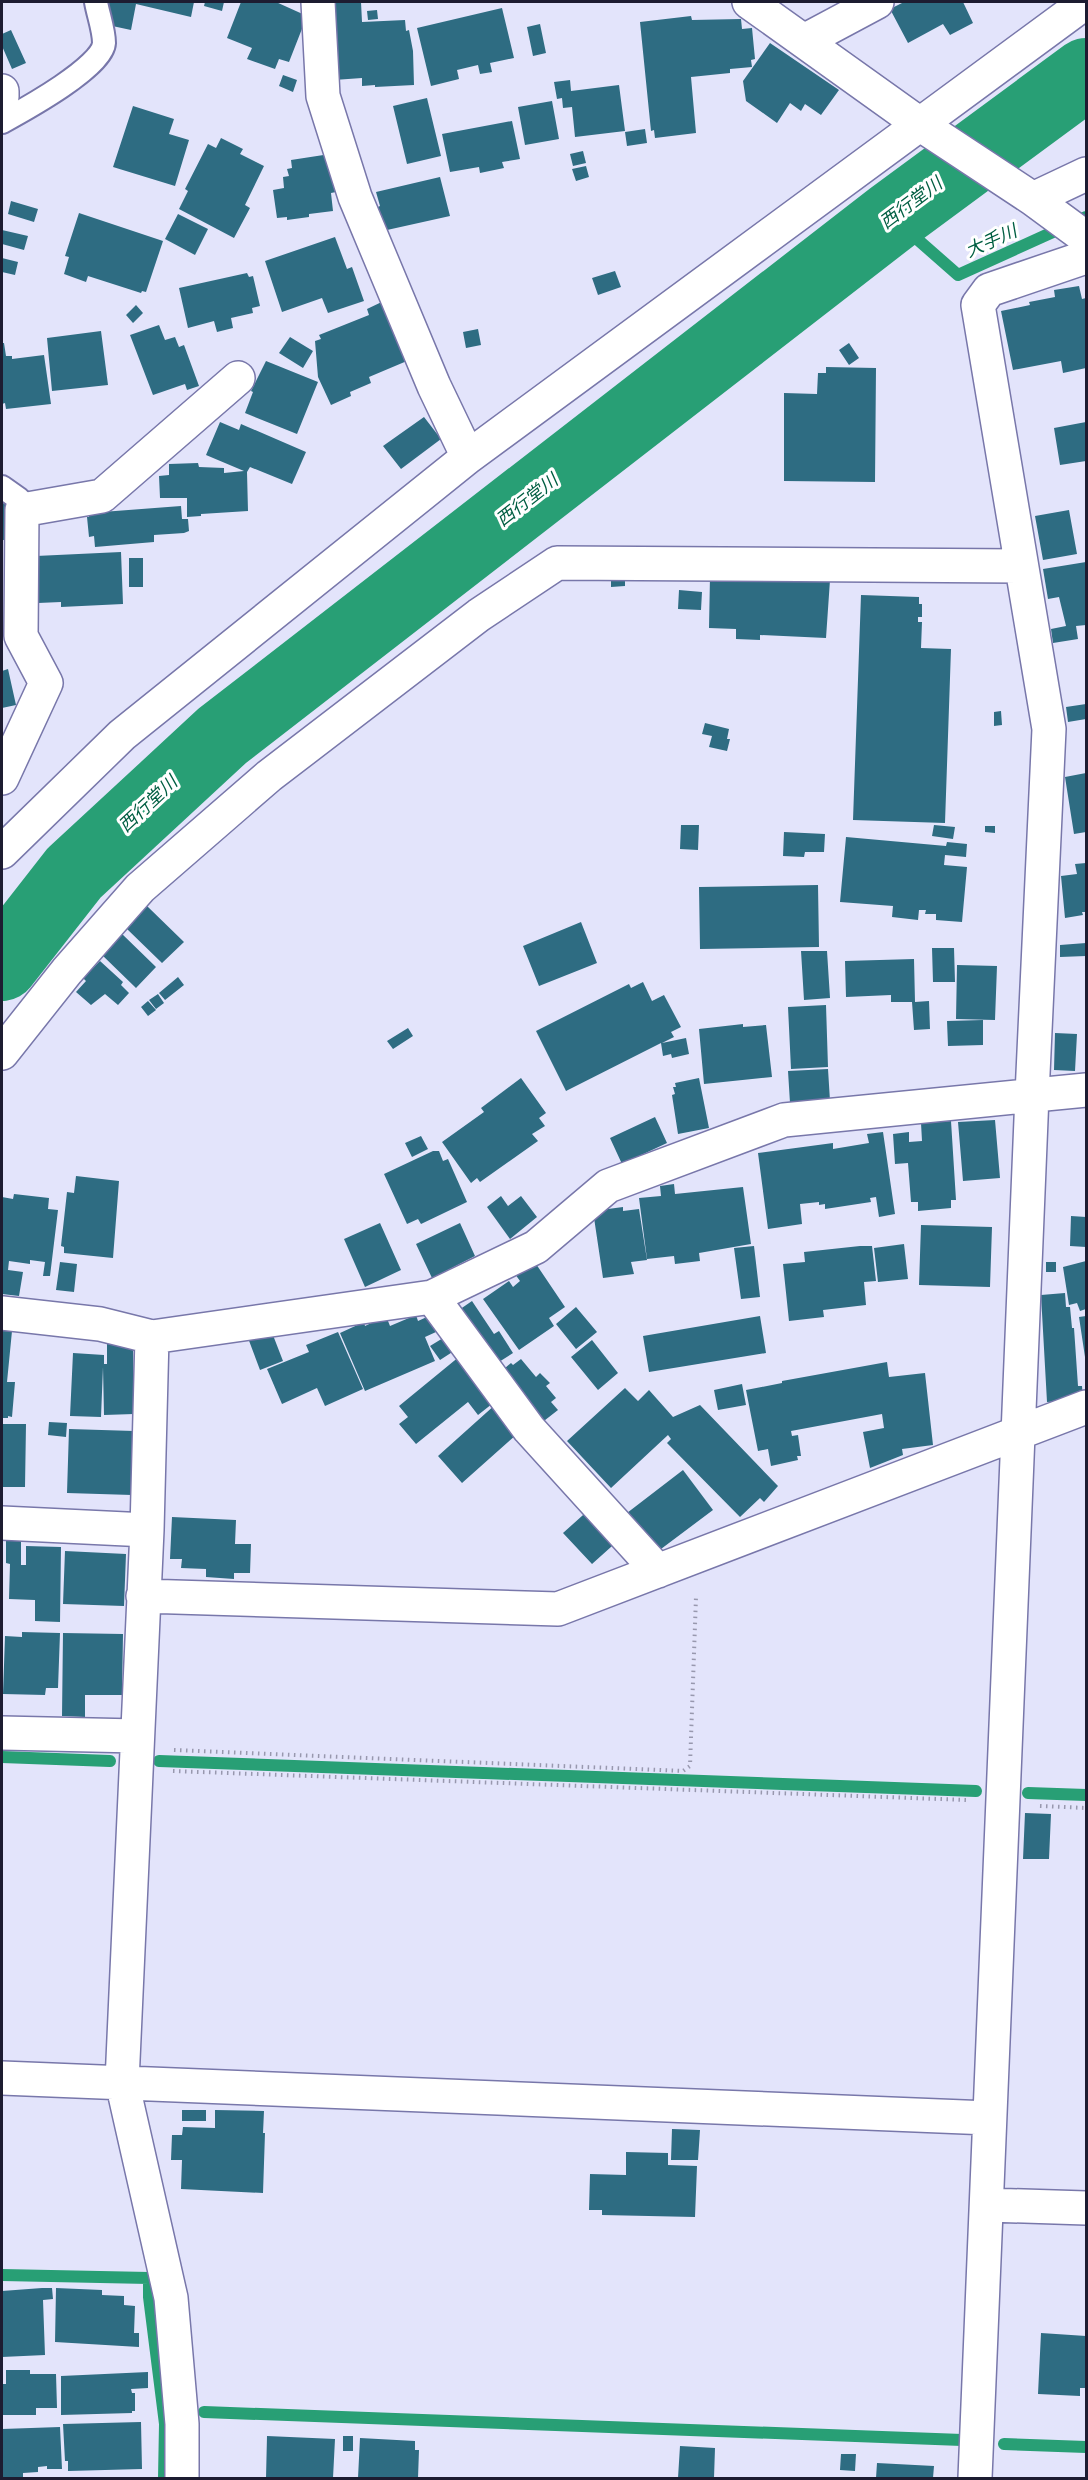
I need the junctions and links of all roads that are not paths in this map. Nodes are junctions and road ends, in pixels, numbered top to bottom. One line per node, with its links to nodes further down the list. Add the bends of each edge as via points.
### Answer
1 (96, 2): 9 (lane, via 104,44 101,53 62,88)
2 (318, 2): 16 (street, via 323,96 355,197)
3 (749, 2): 6 (street)
4 (877, 2): 6 (street)
5 (1086, 2): 10 (street)
6 (804, 41): 10 (street)
7 (2, 91): 8 (street)
8 (2, 97)
9 (2, 122)
10 (921, 124): 12 (street); 16 (street)
11 (1086, 174): 12 (street)
12 (1033, 199): 13 (street)
13 (1086, 238)
14 (1086, 257): 18 (street, via 989,290 978,306)
15 (238, 378): 17 (street, via 102,496)
16 (468, 457): 20 (street, via 122,735)
17 (12, 498): 19 (street, via 21,636 46,682)
18 (1021, 566): 21 (street, via 557,563 479,615 268,776 140,888); 23 (street, via 1049,729)
19 (2, 778)
20 (2, 852)
21 (2, 1053)
22 (1086, 1090): 23 (street)
23 (1032, 1095): 24 (street, via 784,1120 608,1186 536,1247); 28 (street)
24 (432, 1297): 26 (street); 31 (street, via 529,1429)
25 (2, 1313): 26 (street, via 100,1324)
26 (152, 1337): 30 (street)
27 (1086, 1407): 28 (street)
28 (1018, 1433): 31 (street); 37 (street)
29 (2, 1524): 30 (street)
30 (147, 1530): 32 (street)
31 (658, 1571): 32 (street, via 558,1609)
32 (143, 1596): 34 (street)
33 (2, 1732): 34 (street)
34 (137, 1752): 36 (street)
35 (2, 2078): 36 (street)
36 (122, 2082): 37 (street); 40 (street, via 171,2298 182,2424)
37 (989, 2118): 38 (street)
38 (988, 2205): 39 (street); 41 (street)
39 (1086, 2208)
40 (182, 2478)
41 (975, 2478)

